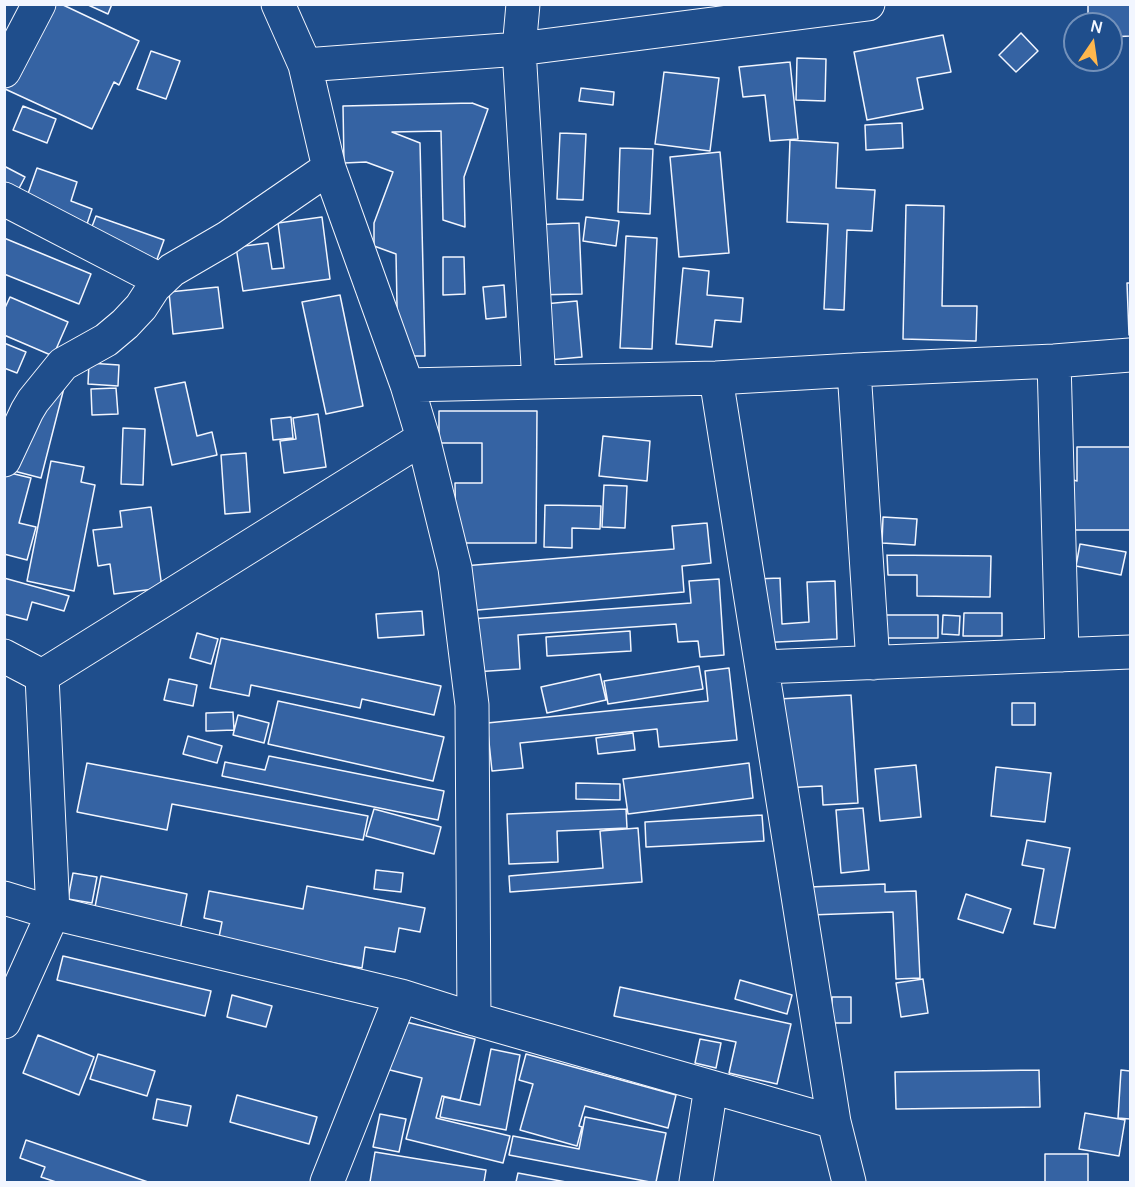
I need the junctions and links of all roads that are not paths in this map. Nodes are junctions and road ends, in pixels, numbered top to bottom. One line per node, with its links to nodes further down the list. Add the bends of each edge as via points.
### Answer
1 (39, 4): 7 (street)
2 (278, 4): 6 (street)
3 (522, 4): 5 (street)
4 (868, 4): 5 (street)
5 (519, 50): 6 (street); 15 (street)
6 (305, 65): 8 (street)
7 (4, 71)
8 (329, 168): 10 (street); 16 (street)
9 (4, 200): 10 (street)
10 (160, 280): 18 (street, via 125,324 63,364 33,401)
11 (1131, 355): 12 (street)
12 (1054, 361): 13 (street); 20 (street)
13 (854, 370): 14 (street); 22 (street)
14 (716, 378): 15 (street); 23 (street)
15 (539, 382): 16 (street)
16 (407, 385): 17 (street)
17 (423, 438): 24 (street); 28 (street, via 455,568 472,705)
18 (4, 460)
19 (1131, 652): 20 (street)
20 (1062, 655): 22 (street)
21 (4, 657): 24 (street)
22 (873, 663): 23 (street)
23 (762, 667): 31 (street)
24 (42, 676): 26 (street)
25 (4, 898): 26 (street)
26 (53, 913): 27 (street); 29 (street)
27 (401, 996): 28 (street); 32 (street)
28 (474, 1019): 30 (street)
29 (4, 1022)
30 (711, 1087): 31 (street); 33 (street)
31 (834, 1122): 34 (street)
32 (327, 1182)
33 (696, 1182)
34 (849, 1182)

